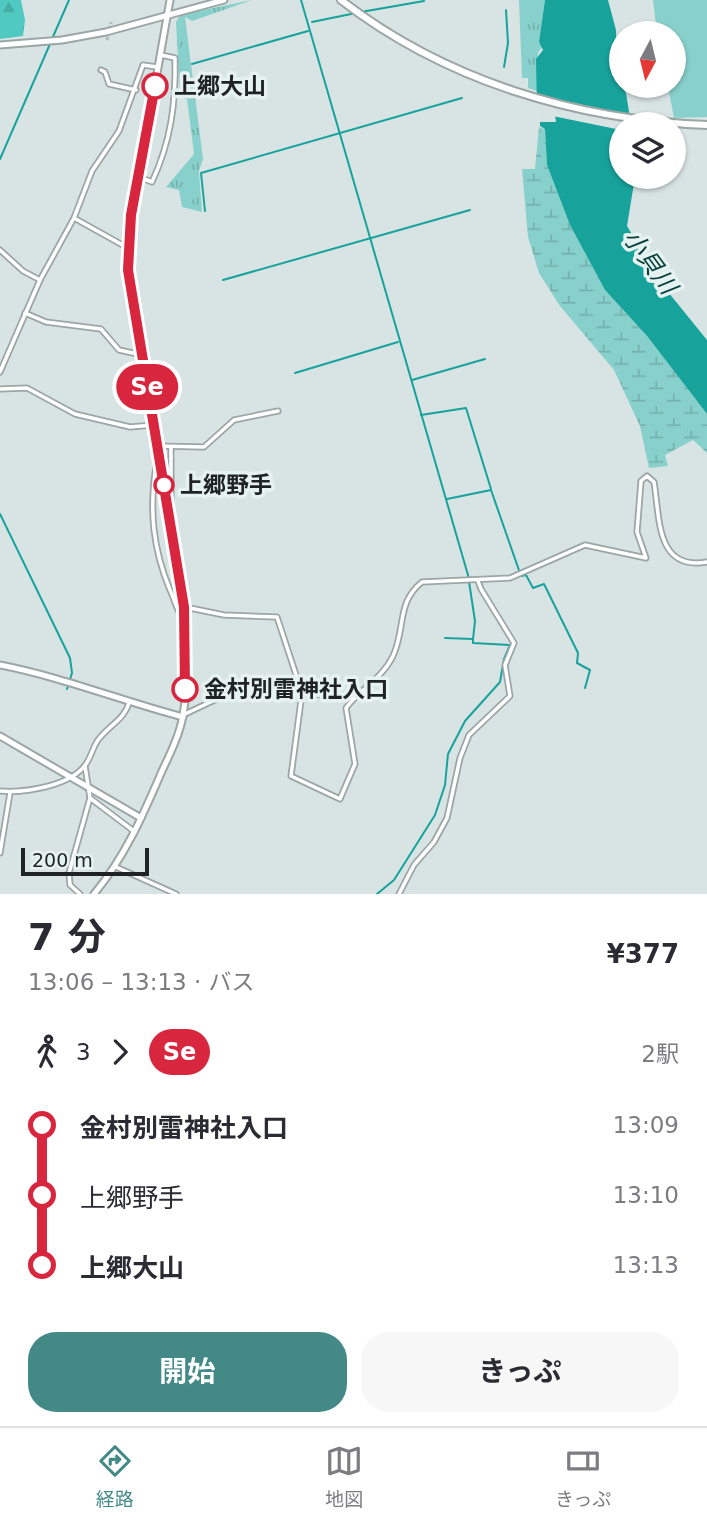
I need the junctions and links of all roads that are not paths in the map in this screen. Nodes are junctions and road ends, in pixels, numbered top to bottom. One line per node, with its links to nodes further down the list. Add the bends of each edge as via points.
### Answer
1 (170, 0): 4 (main road)
2 (224, 0): 4 (main road)
3 (341, 0): 10 (highway, via 435,58 528,96 623,118)
4 (169, 14): 5 (main road, via 89,35); 6 (main road)
5 (0, 45)
6 (161, 55): 7 (main road); 11 (street, via 175,58 168,145 152,182)
7 (159, 67): 9 (street, via 143,65); 11 (main road)
8 (100, 70): 9 (street, via 109,83)
9 (136, 90): 12 (street, via 119,131 92,171)
10 (707, 125)
11 (139, 177): 13 (main road)
12 (74, 218): 13 (street); 15 (street)
13 (128, 248): 17 (main road)
14 (0, 250): 15 (street)
15 (40, 280): 16 (street)
16 (25, 313): 17 (street, via 46,322 101,328 119,350); 18 (street)
17 (142, 355): 21 (main road)
18 (0, 372)
19 (0, 389): 21 (street, via 27,388 75,414 130,427)
20 (278, 411): 23 (street, via 234,420 204,447)
21 (154, 425): 22 (main road)
22 (157, 446): 23 (street); 24 (main road)
23 (171, 448): 25 (street)
24 (160, 464): 25 (main road); 29 (street, via 153,492 155,544 159,566)
25 (168, 510): 28 (main road)
26 (707, 562): 27 (street, via 678,561 667,550 654,482 647,476 641,481 637,533 646,558 585,545 510,578)
27 (478, 580): 32 (street, via 434,579 412,590 395,653 381,675); 49 (street, via 514,643 505,665 510,696 469,735 447,818)
28 (184, 607): 29 (main road); 31 (street, via 224,615 277,617)
29 (185, 619): 34 (main road)
30 (0, 665): 33 (main road)
31 (302, 693): 32 (street); 32 (street, via 291,776 337,799 355,765 346,708); 34 (street, via 247,691 221,697)
32 (354, 698)
33 (129, 703): 34 (main road); 36 (street, via 125,716 97,741)
34 (183, 716): 42 (main road)
35 (0, 736): 37 (main road)
36 (85, 765): 37 (street); 38 (street)
37 (71, 776): 38 (main road); 40 (street)
38 (89, 787): 41 (street); 42 (main road)
39 (0, 791): 40 (street)
40 (10, 792): 44 (street)
41 (90, 798): 43 (street); 46 (street, via 69,873 70,885)
42 (142, 818): 43 (main road)
43 (135, 832): 45 (main road)
44 (0, 853)
45 (116, 867): 47 (main road); 48 (street)
46 (80, 894)
47 (94, 894)
48 (176, 894)
49 (399, 894)

